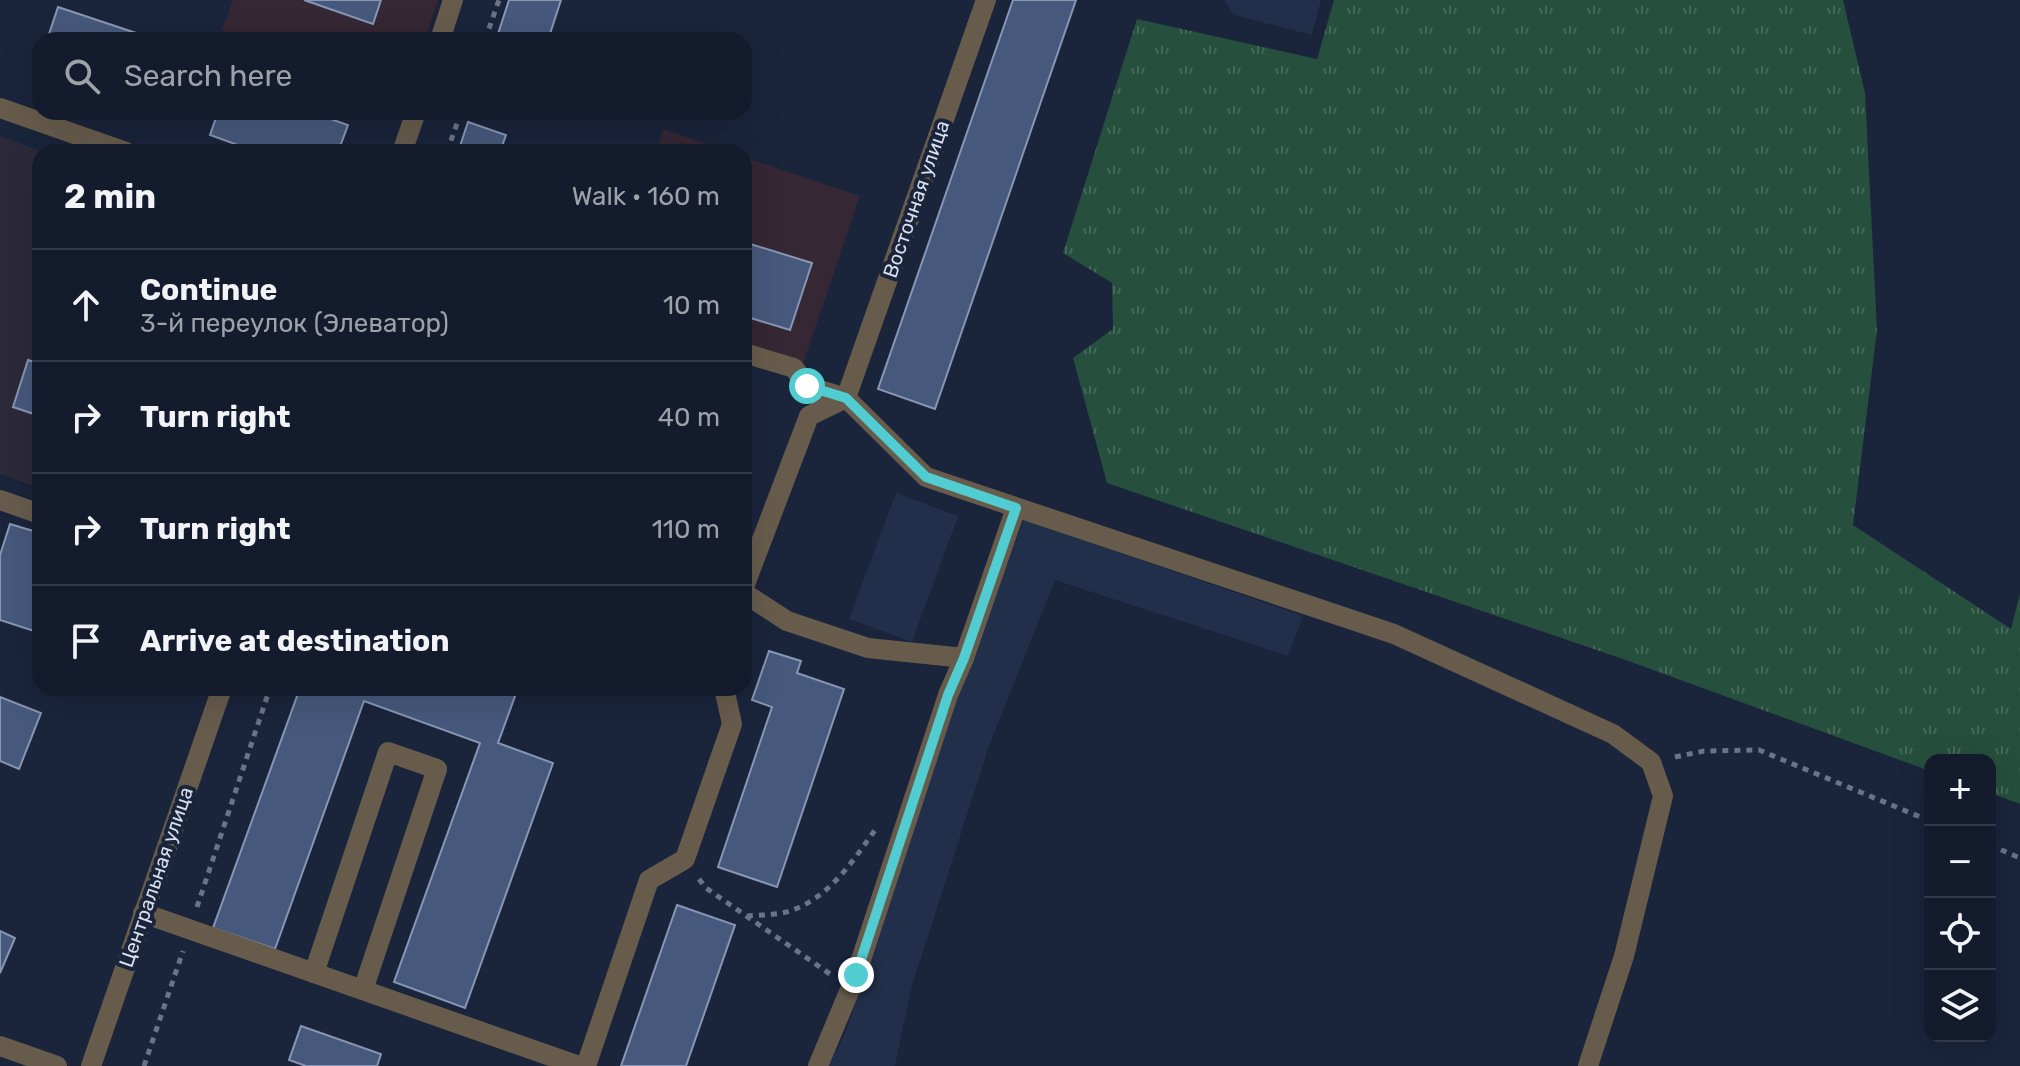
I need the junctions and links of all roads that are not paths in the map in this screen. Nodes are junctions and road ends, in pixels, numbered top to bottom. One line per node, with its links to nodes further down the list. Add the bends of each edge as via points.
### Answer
1 (453, 0): 3 (street)
2 (986, 0): 11 (street, Восточная улица)
3 (443, 32)
4 (0, 108): 5 (street)
5 (32, 119)
6 (34, 120): 8 (street)
7 (413, 120): 9 (street)
8 (103, 144)
9 (405, 144)
10 (752, 355): 11 (street, via 794,368 807,386)
11 (846, 398): 13 (street, via 926,477); 15 (street, via 809,416)
12 (0, 500): 14 (street)
13 (1016, 508): 17 (street); 29 (street, via 1394,634 1613,734 1651,762 1663,796 1624,956)
14 (32, 511)
15 (752, 569)
16 (752, 596): 17 (street, via 787,621 868,648)
17 (964, 658): 28 (street, via 851,988)
18 (219, 696): 20 (street, Центральная улица)
19 (726, 696): 27 (street, via 732,724 685,859 649,880)
20 (143, 913): 21 (street); 25 (street, Центральная улица)
21 (314, 973): 22 (street); 22 (street, via 388,752 437,769)
22 (363, 990): 26 (street)
23 (0, 1046): 24 (street)
24 (57, 1066)
25 (91, 1066)
26 (579, 1066)
27 (586, 1066)
28 (818, 1066)
29 (1588, 1066)

